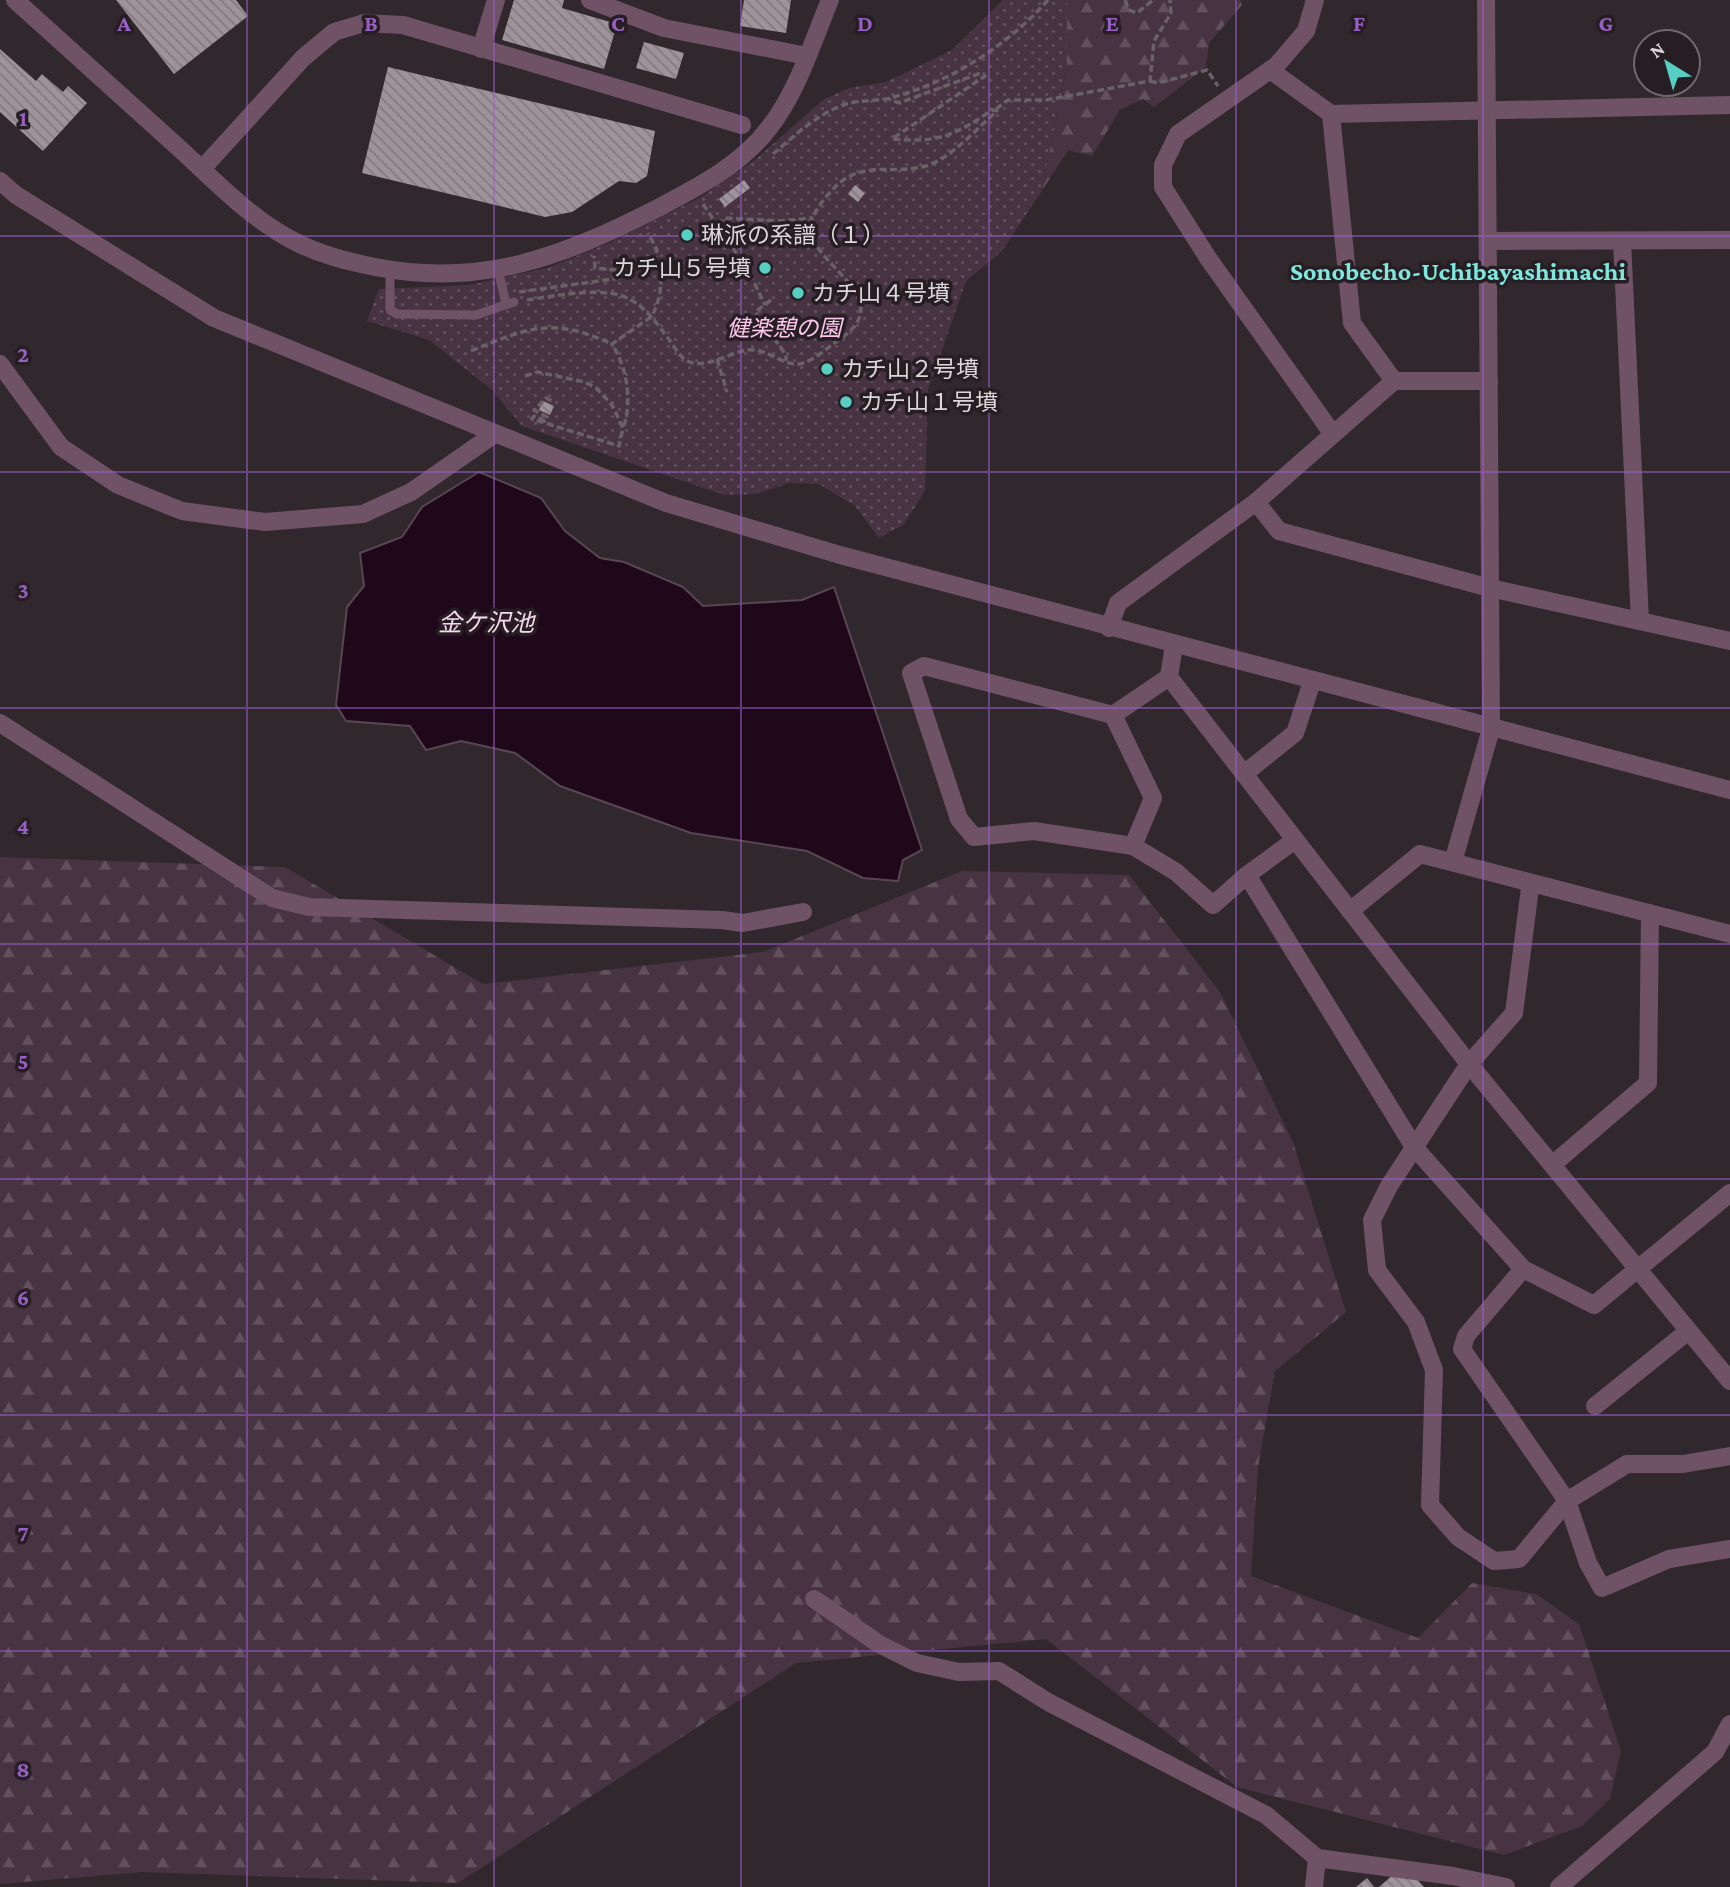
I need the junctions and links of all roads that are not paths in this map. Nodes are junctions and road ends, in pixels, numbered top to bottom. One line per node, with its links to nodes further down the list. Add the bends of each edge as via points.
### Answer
1 (15, 0): 14 (street)
2 (496, 0): 7 (street)
3 (590, 0): 8 (street, via 664,28)
4 (831, 0): 8 (street)
5 (1315, 0): 9 (street, via 1306,31)
6 (1486, 0): 11 (street)
7 (481, 49): 13 (street); 14 (street, via 403,25 364,23 334,33 303,58)
8 (807, 56): 19 (street, via 788,100 768,129 744,155 699,187 554,256)
9 (1270, 70): 12 (street); 24 (street, via 1178,134 1163,164 1163,187)
10 (1730, 105): 11 (street)
11 (1487, 111): 12 (street); 17 (street)
12 (1331, 114): 22 (street, via 1352,323)
13 (742, 125)
14 (202, 169): 20 (street, via 289,239 339,260)
15 (0, 181): 25 (street, via 214,318)
16 (1730, 240): 18 (street)
17 (1488, 241): 18 (street); 23 (street)
18 (1622, 241): 28 (street)
19 (498, 269): 20 (street, via 457,274); 20 (lane, via 508,300 476,315 397,314 390,310 388,300)
20 (390, 270)
21 (0, 365): 25 (street, via 61,447 118,485 182,511 265,522 363,514 411,492)
22 (1394, 381): 23 (street); 24 (street)
23 (1489, 381): 27 (street)
24 (1332, 433): 26 (street)
25 (494, 435): 29 (street, via 666,503)
26 (1256, 502): 27 (street, via 1279,531); 29 (street, via 1118,603)
27 (1490, 589): 28 (street); 36 (street)
28 (1640, 621): 30 (street)
29 (1109, 628): 31 (street)
30 (1730, 641)
31 (1174, 645): 32 (street); 33 (street)
32 (1169, 677): 34 (street); 37 (street)
33 (1312, 682): 36 (street); 37 (street, via 1295,733)
34 (1113, 715): 40 (street, via 1153,798); 40 (street, via 924,666 911,673 959,819 974,837 1034,831)
35 (0, 723): 45 (street, via 272,898 309,907 743,923)
36 (1491, 729): 38 (street); 41 (street)
37 (1244, 774): 39 (street)
38 (1730, 790)
39 (1295, 840): 42 (street); 44 (street)
40 (1133, 846): 42 (street, via 1176,872 1213,905)
41 (1453, 862): 44 (street, via 1420,854); 46 (street)
42 (1247, 875): 49 (street)
43 (1530, 888): 48 (street, via 1514,1013)
44 (1350, 911): 48 (street)
45 (803, 912)
46 (1650, 913): 47 (street); 50 (street, via 1648,1083)
47 (1730, 934)
48 (1469, 1064): 49 (street); 50 (street)
49 (1415, 1147): 53 (street); 58 (street, via 1372,1220 1377,1270 1416,1322 1434,1370 1430,1505 1458,1537 1494,1561 1519,1559)
50 (1552, 1165): 52 (street)
51 (1730, 1194): 52 (street)
52 (1636, 1268): 53 (street, via 1594,1305); 54 (street)
53 (1522, 1269): 58 (street, via 1466,1336 1462,1349)
54 (1687, 1332): 55 (street); 56 (street)
55 (1730, 1381)
56 (1595, 1406)
57 (1730, 1456): 58 (street, via 1683,1464 1627,1464)
58 (1567, 1502): 59 (street, via 1588,1563 1602,1588 1669,1559)
59 (1730, 1549)
60 (814, 1599): 62 (street, via 879,1644 917,1663 959,1672 999,1671 1048,1702 1266,1815)
61 (1730, 1724): 65 (street, via 1715,1752)
62 (1317, 1858): 63 (street); 64 (street)
63 (1314, 1887)
64 (1506, 1887)
65 (1559, 1887)

